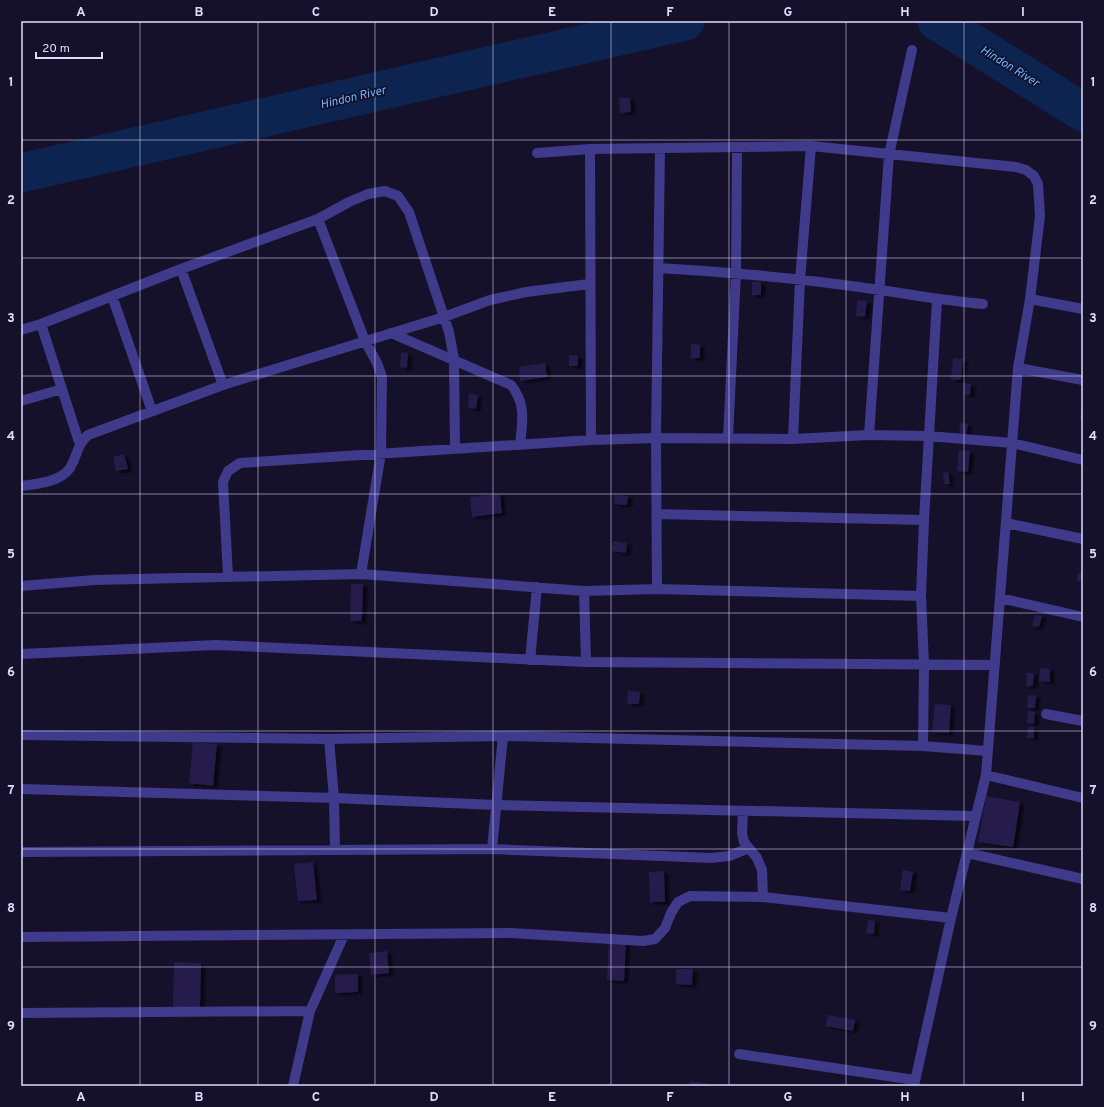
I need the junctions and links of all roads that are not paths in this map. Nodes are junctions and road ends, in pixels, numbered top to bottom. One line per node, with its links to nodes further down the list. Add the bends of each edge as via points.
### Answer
1 (912, 50): 7 (street)
2 (811, 146): 3 (street); 7 (street); 12 (street)
3 (737, 147): 4 (street); 11 (street)
4 (660, 148): 5 (street); 9 (street)
5 (590, 149): 6 (street); 13 (street)
6 (537, 153)
7 (889, 155): 14 (street); 16 (street, via 1016,167 1034,176 1040,194 1040,216)
8 (318, 219): 10 (street); 20 (street, via 368,194 385,191 398,196 409,212); 24 (street)
9 (658, 268): 11 (street); 34 (street)
10 (181, 269): 15 (street); 28 (street)
11 (736, 272): 12 (street); 35 (street)
12 (800, 280): 14 (street); 36 (street)
13 (589, 284): 20 (street, via 526,292 490,300); 37 (street)
14 (880, 290): 17 (street); 32 (street)
15 (112, 296): 21 (street); 31 (street)
16 (1030, 299): 19 (street); 26 (street)
17 (937, 300): 18 (street); 33 (street)
18 (983, 304)
19 (1083, 309)
20 (444, 317): 23 (street); 25 (street)
21 (41, 324): 22 (street); 29 (street)
22 (21, 330)
23 (391, 332): 24 (street); 25 (street)
24 (365, 340): 28 (street); 42 (street, via 382,377)
25 (454, 359): 40 (street, via 511,385 518,394 523,408); 41 (street)
26 (1018, 368): 27 (street); 39 (street)
27 (1083, 380)
28 (223, 385): 31 (street)
29 (62, 389): 30 (street); 38 (street)
30 (21, 401)
31 (152, 411): 38 (street, via 93,433)
32 (869, 435): 33 (street); 36 (street)
33 (928, 436): 39 (street); 46 (street)
34 (656, 438): 35 (street); 37 (street); 45 (street)
35 (728, 438): 36 (street)
36 (793, 439)
37 (591, 440): 40 (street)
38 (80, 442): 44 (street, via 70,468 64,474 55,479)
39 (1012, 443): 43 (street); 47 (street)
40 (520, 445): 41 (street)
41 (455, 448): 42 (street)
42 (381, 453): 49 (street); 50 (street, via 240,463 228,471 223,482)
43 (1083, 460)
44 (21, 486)
45 (657, 514): 46 (street); 53 (street)
46 (924, 520): 55 (street)
47 (1006, 523): 48 (street); 56 (street)
48 (1083, 539)
49 (361, 574): 50 (street); 52 (street)
50 (228, 576): 51 (street, via 95,580)
51 (21, 586)
52 (537, 587): 54 (street); 59 (street)
53 (657, 588): 54 (street); 55 (street)
54 (584, 591): 60 (street)
55 (922, 596): 61 (street)
56 (1000, 598): 57 (street); 62 (street)
57 (1083, 617)
58 (21, 654): 59 (street, via 216,645)
59 (530, 660): 60 (street)
60 (586, 662): 61 (street)
61 (924, 664): 62 (street); 68 (street)
62 (995, 665): 69 (street)
63 (1046, 714): 64 (street)
64 (1083, 720)
65 (21, 734): 67 (street)
66 (503, 736): 67 (street); 68 (street); 74 (street)
67 (329, 739): 72 (street)
68 (923, 746): 69 (street)
69 (987, 750): 70 (street)
70 (986, 775): 73 (street); 76 (street)
71 (21, 790): 72 (street)
72 (334, 798): 74 (street); 78 (street)
73 (1083, 798)
74 (496, 805): 75 (street); 79 (street)
75 (743, 811): 76 (street); 77 (street, via 742,833)
76 (974, 816): 81 (street)
77 (749, 848): 79 (street, via 729,856 711,858); 83 (street, via 762,870)
78 (335, 849): 79 (street); 80 (street)
79 (492, 850)
80 (21, 852)
81 (967, 853): 82 (street); 84 (street)
82 (1083, 880)
83 (763, 897): 84 (street); 85 (street, via 690,896 678,902 665,928 656,939 643,941 511,933)
84 (951, 918): 90 (street)
85 (344, 935): 86 (street); 87 (street)
86 (21, 937)
87 (310, 1011): 88 (street); 91 (street)
88 (21, 1013)
89 (739, 1054): 90 (street)
90 (915, 1083)
91 (293, 1086)

